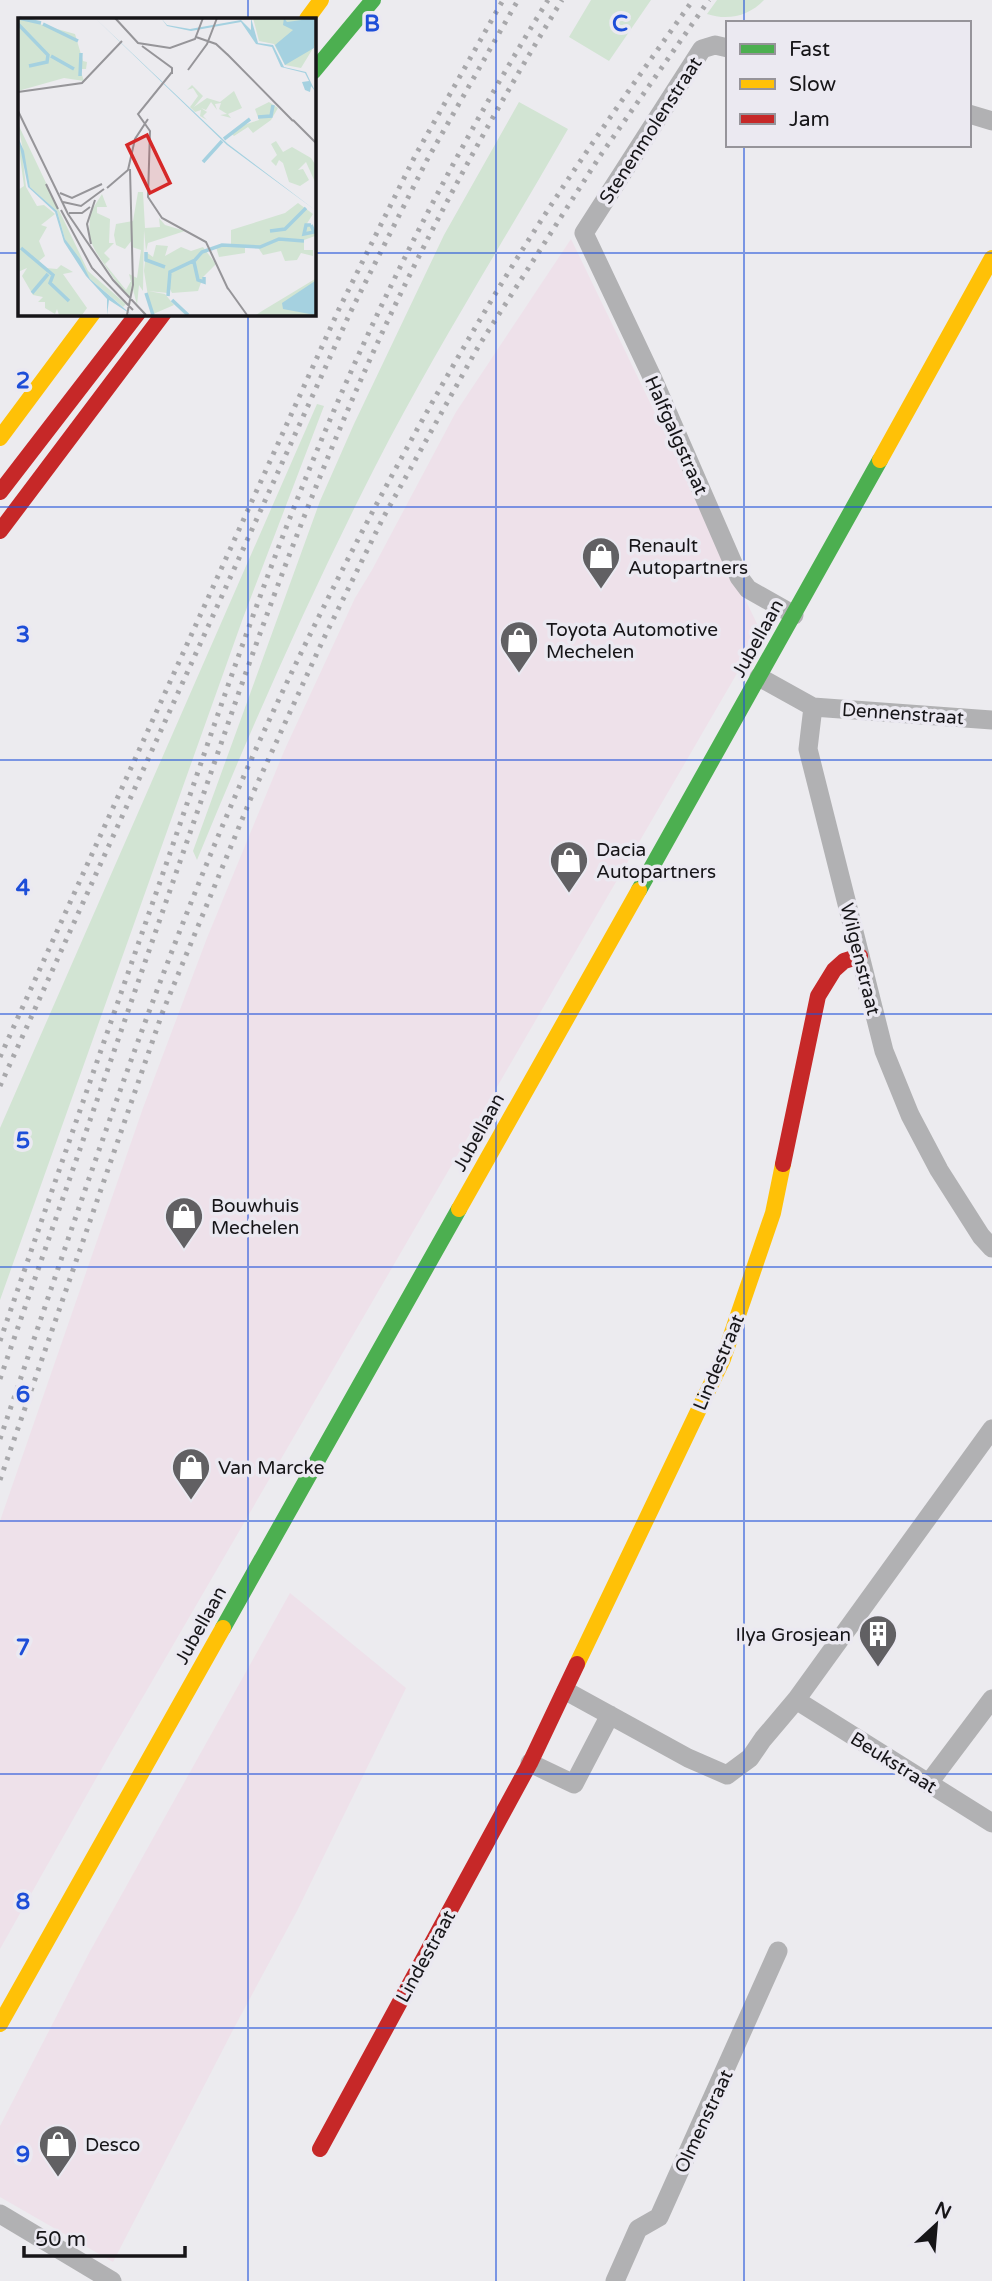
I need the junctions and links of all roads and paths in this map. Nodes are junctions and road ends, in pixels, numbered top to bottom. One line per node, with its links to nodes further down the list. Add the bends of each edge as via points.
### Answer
1 (321, 0): 3 (main road)
2 (373, 0): 5 (main road)
3 (308, 18)
4 (726, 48): 8 (street, Stenenmolenstraat, via 702,49)
5 (316, 78)
6 (971, 115): 7 (street)
7 (992, 121)
8 (584, 233): 16 (street, Halfgalgstraat, via 739,577 748,589)
9 (992, 258): 16 (main road, Jubellaan)
10 (92, 315): 13 (main road)
11 (136, 315): 14 (main road)
12 (161, 317): 15 (main road)
13 (0, 438)
14 (0, 492)
15 (0, 531)
16 (794, 615): 17 (main road, Jubellaan)
17 (759, 677): 18 (street); 31 (main road, Jubellaan)
18 (813, 707): 19 (street, Dennenstraat); 20 (street, Wilgenstraat, via 808,749)
19 (992, 720)
20 (860, 956): 21 (street, Wilgenstraat, via 884,1051 910,1115 939,1170); 23 (main road, Lindestraat, via 844,959 818,996 773,1213 723,1359)
21 (992, 1248)
22 (992, 1429): 25 (street)
23 (566, 1691): 26 (street); 27 (main road, Lindestraat)
24 (992, 1699): 28 (street)
25 (796, 1700): 26 (street, via 750,1758 727,1775); 28 (street, Beukstraat)
26 (610, 1715): 27 (street, via 574,1784)
27 (530, 1763): 32 (main road, Lindestraat)
28 (928, 1784): 29 (street, Beukstraat)
29 (992, 1823)
30 (778, 1951): 35 (street, Olmenstraat, via 659,2217 638,2230)
31 (0, 2024)
32 (320, 2149)
33 (0, 2214): 34 (street)
34 (112, 2281)
35 (615, 2281)

